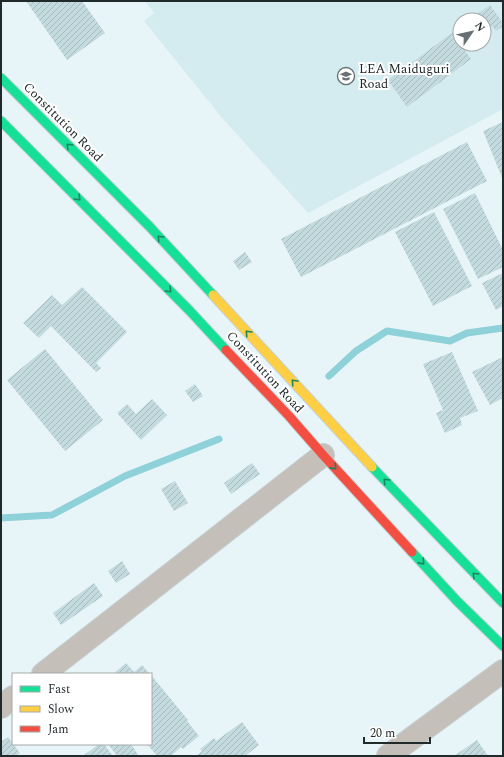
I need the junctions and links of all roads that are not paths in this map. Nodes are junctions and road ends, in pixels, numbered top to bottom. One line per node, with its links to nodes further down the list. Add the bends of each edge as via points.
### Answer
1 (1, 78): 4 (main road, Constitution Road, one-way to 1, via 390,486 149,226)
2 (1, 121): 3 (main road, Constitution Road, one-way to 3, via 189,310)
3 (323, 455): 5 (main road, Constitution Road, one-way to 5, via 457,601); 7 (street)
4 (503, 603)
5 (503, 646)
6 (503, 671): 10 (street)
7 (44, 673)
8 (12, 698): 9 (street)
9 (1, 707)
10 (388, 756)

